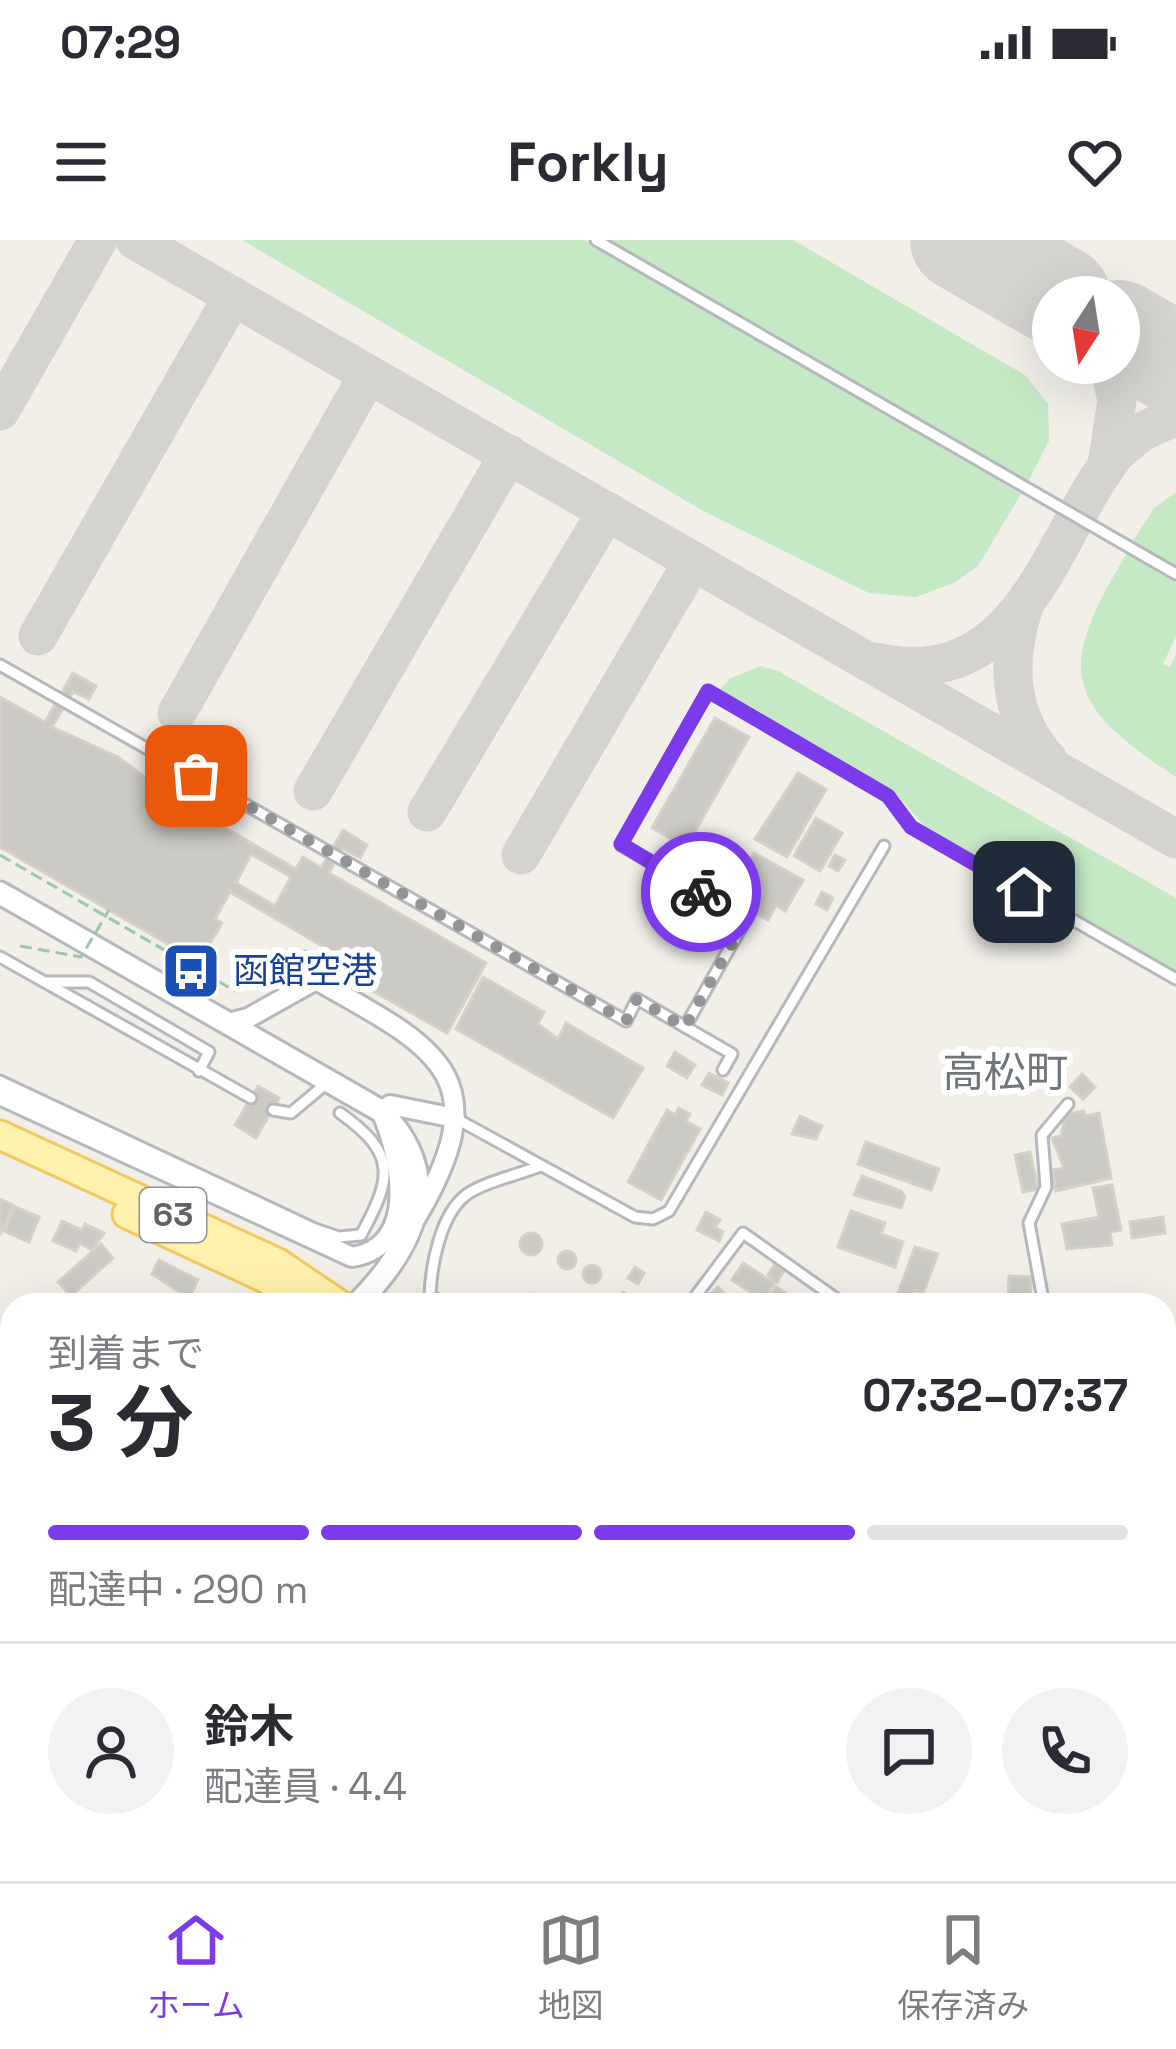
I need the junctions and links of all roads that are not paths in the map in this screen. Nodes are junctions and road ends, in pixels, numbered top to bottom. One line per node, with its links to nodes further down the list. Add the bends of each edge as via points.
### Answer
1 (596, 240): 2 (lane)
2 (1176, 574)
3 (0, 665): 10 (lane, via 626,1021 637,999)
4 (884, 846): 24 (lane, via 669,1210 635,1217)
5 (0, 893): 9 (street)
6 (0, 957): 8 (lane)
7 (1176, 979): 10 (lane, via 911,827 888,796 708,691 621,844 746,919)
8 (42, 982): 12 (lane); 12 (lane, via 89,982 209,1052)
9 (228, 1023): 14 (street); 21 (street, via 316,980 423,1042 444,1070)
10 (685, 1027): 11 (lane, via 732,1054)
11 (723, 1070)
12 (199, 1071): 16 (lane)
13 (0, 1081): 20 (lane, via 339,1237 361,1235 384,1191 385,1168 370,1135)
14 (328, 1082): 18 (lane, via 291,1113); 19 (street)
15 (0, 1095): 19 (street, via 352,1256 378,1244 400,1200 398,1155)
16 (251, 1098)
17 (1067, 1104): 32 (lane, via 1042,1135 1046,1187 1029,1223)
18 (273, 1110)
19 (381, 1112): 21 (street, via 390,1105); 25 (street, via 416,1157)
20 (340, 1113)
21 (455, 1118): 24 (lane); 25 (street, via 448,1160)
22 (0, 1135): 27 (main road, 63, via 278,1263)
23 (0, 1154): 26 (main road, 63)
24 (539, 1166): 29 (lane, via 467,1195 451,1214)
25 (416, 1218): 28 (street)
26 (287, 1293)
27 (322, 1293)
28 (364, 1293)
29 (430, 1293)
30 (698, 1293): 31 (lane, via 742,1233)
31 (828, 1293)
32 (1042, 1293)

